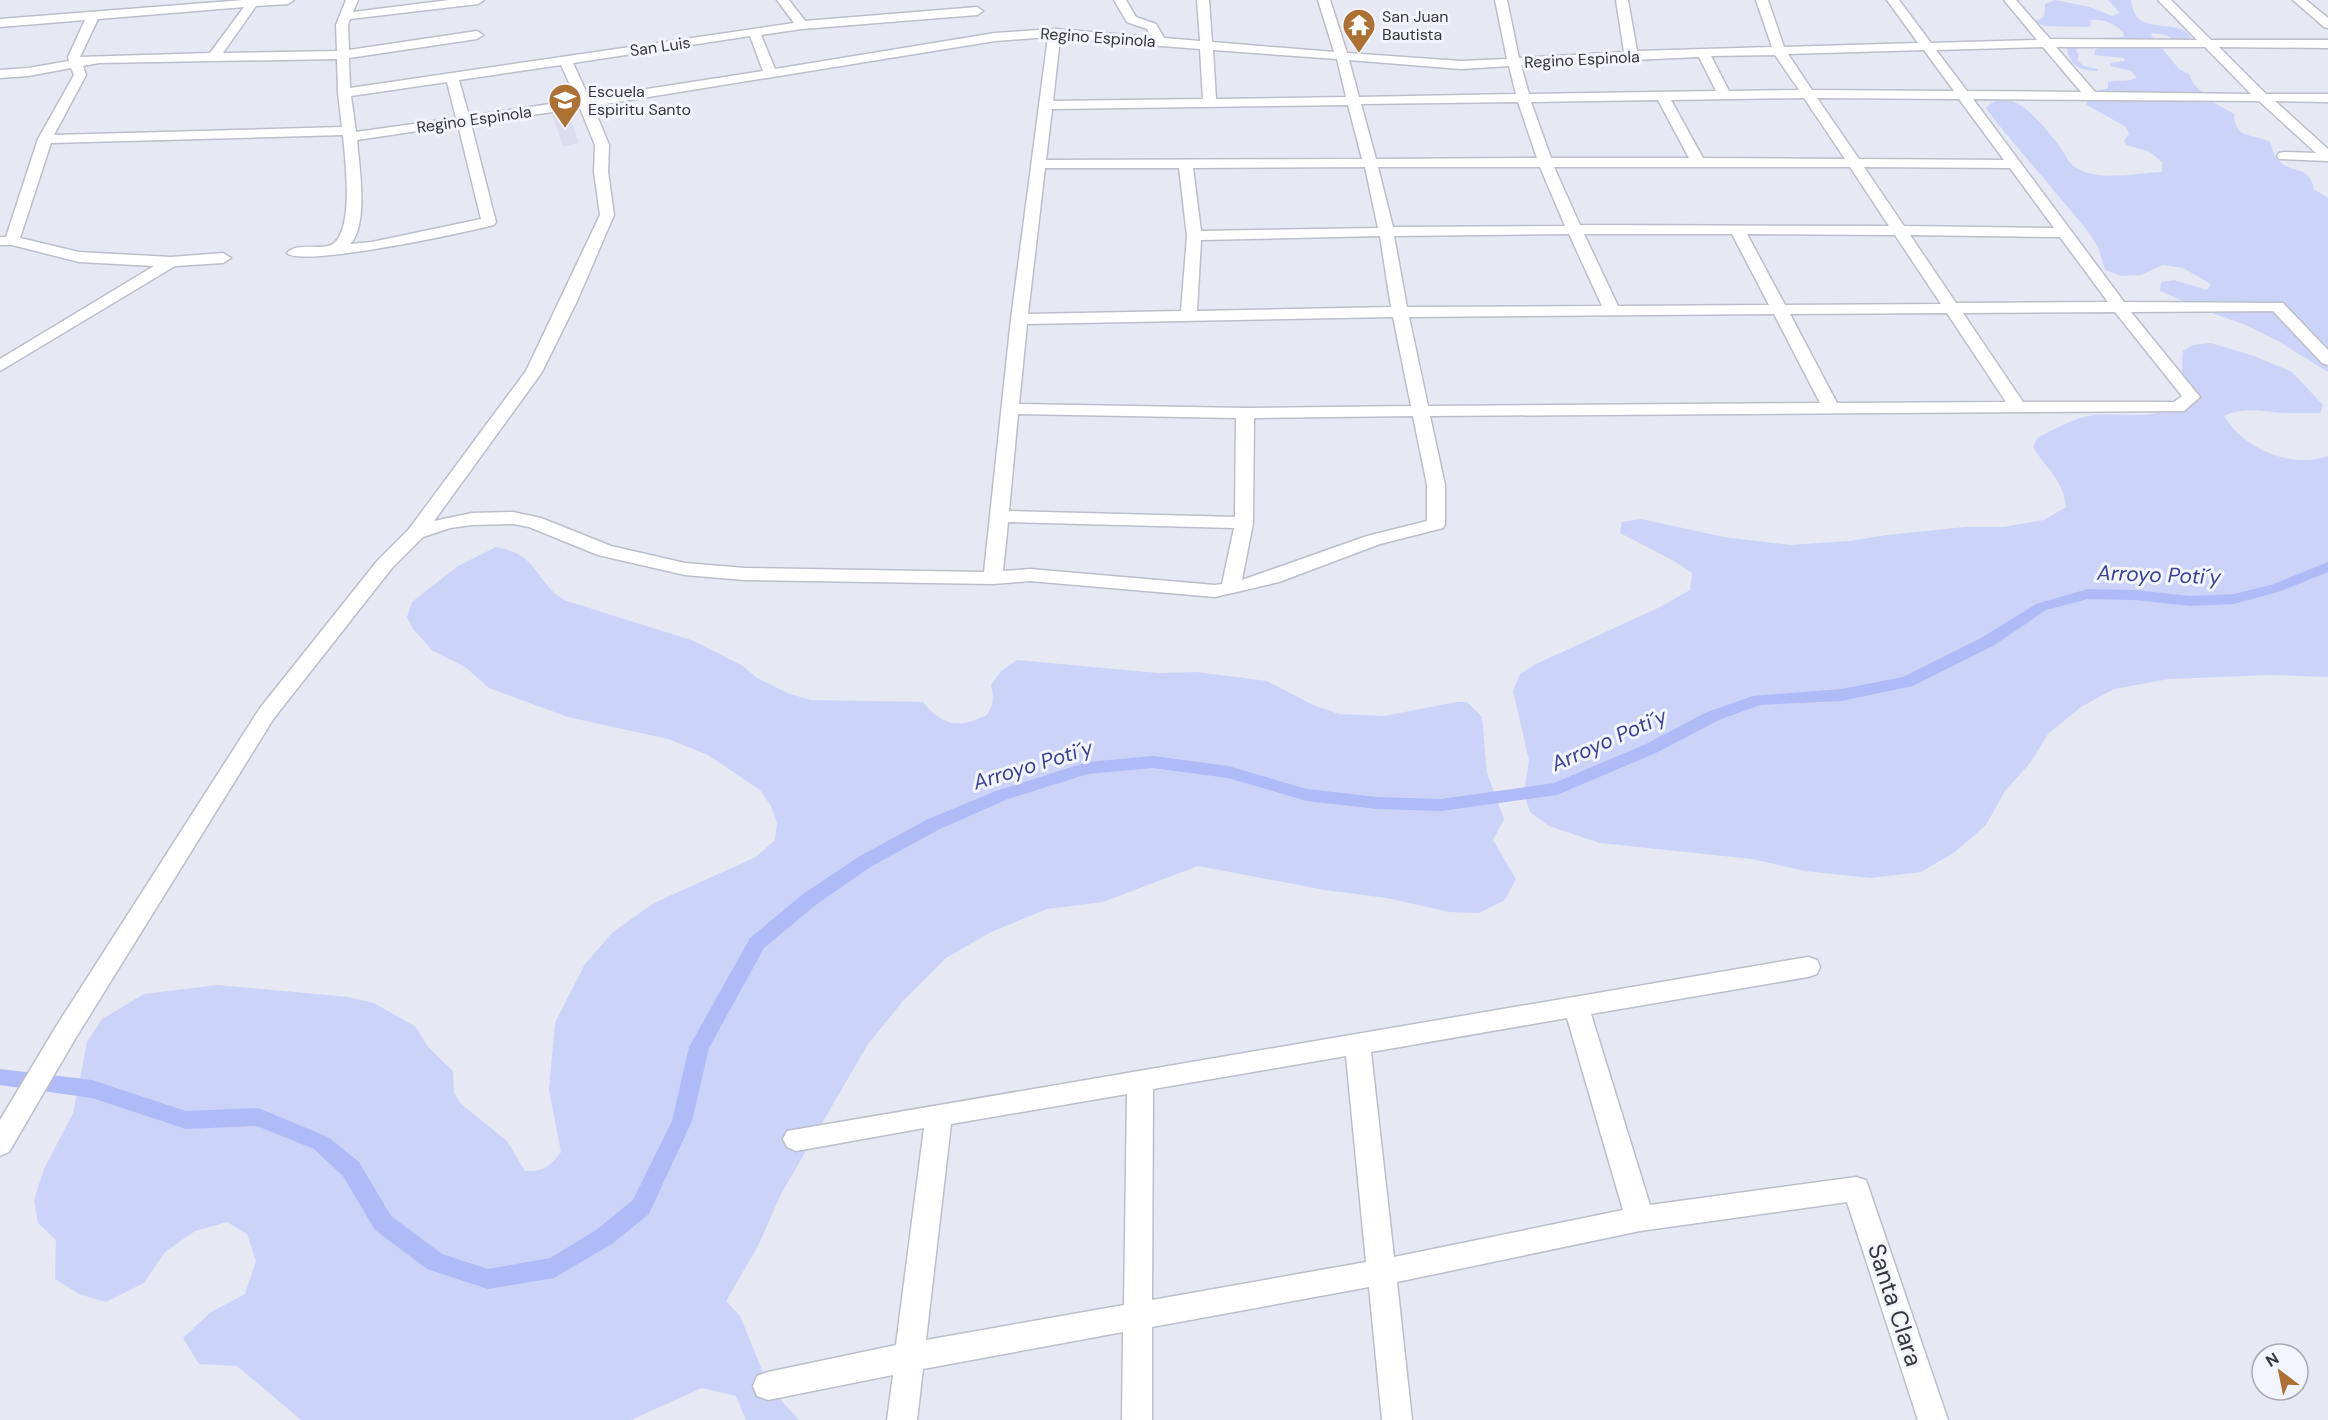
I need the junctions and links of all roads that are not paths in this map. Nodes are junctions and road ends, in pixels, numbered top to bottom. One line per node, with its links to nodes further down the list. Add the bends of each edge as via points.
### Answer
1 (91, 0): 20 (street)
2 (288, 0): 17 (street)
3 (352, 0): 19 (street)
4 (478, 0): 19 (street)
5 (783, 0): 24 (street)
6 (1120, 0): 28 (street, via 1131,19 1152,27)
7 (1203, 0): 32 (street)
8 (1324, 0): 38 (street)
9 (1501, 0): 42 (street)
10 (1622, 0): 37 (street)
11 (1762, 0): 34 (street)
12 (1893, 0): 33 (street)
13 (2010, 0): 29 (street)
14 (2164, 0): 30 (street)
15 (2299, 0): 23 (street)
16 (216, 4): 17 (street); 18 (street)
17 (252, 4): 39 (street)
18 (93, 16): 20 (street); 41 (street, via 74,57)
19 (346, 16): 36 (street, via 342,25)
20 (75, 18): 22 (street)
21 (982, 19): 24 (street, San Luis); 26 (street, Regino Espinola); 43 (street, Regino Espinola)
22 (0, 23)
23 (2328, 24)
24 (802, 26): 25 (street, San Luis)
25 (754, 32): 40 (street, San Luis); 43 (street)
26 (1055, 33): 28 (street, Regino Espinola); 58 (street)
27 (477, 35): 36 (street)
28 (1159, 41): 32 (street, Regino Espinola)
29 (2046, 43): 30 (street, Regino Espinola); 33 (street, Regino Espinola); 51 (street)
30 (2208, 44): 31 (street, Regino Espinola); 52 (street)
31 (2328, 44)
32 (1207, 47): 38 (street, Regino Espinola); 57 (street)
33 (1928, 47): 34 (street, Regino Espinola); 49 (street)
34 (1780, 52): 35 (street, Regino Espinola); 47 (street)
35 (1703, 53): 37 (street, Regino Espinola); 48 (street)
36 (343, 55): 39 (street); 46 (street)
37 (1631, 55): 42 (street, Regino Espinola)
38 (1342, 56): 42 (street, Regino Espinola, via 1461,65); 55 (street)
39 (213, 58): 41 (street, via 99,59)
40 (565, 60): 45 (street, San Luis); 56 (street)
41 (76, 63): 44 (street); 61 (street, via 80,75)
42 (1515, 63): 53 (street)
43 (770, 73): 56 (street, Regino Espinola)
44 (0, 74)
45 (452, 77): 46 (street, San Luis); 59 (street)
46 (344, 93): 60 (street)
47 (1808, 94): 48 (street); 49 (street); 67 (street)
48 (1724, 95): 50 (street)
49 (1964, 95): 51 (street); 69 (street)
50 (1662, 96): 53 (street); 64 (street)
51 (2092, 97): 52 (street)
52 (2262, 97): 54 (street); 63 (street)
53 (1524, 98): 55 (street); 66 (street)
54 (2328, 98)
55 (1354, 100): 57 (street); 65 (street)
56 (585, 103): 59 (street, Regino Espinola); 98 (street, via 602,145 606,215 534,372)
57 (1210, 103): 58 (street)
58 (1046, 105): 68 (street)
59 (463, 120): 60 (street, Regino Espinola); 78 (street, via 489,222)
60 (349, 134): 61 (street, Regino Espinola); 78 (street, via 354,200 349,237)
61 (45, 139): 77 (street)
62 (2284, 156): 63 (street)
63 (2328, 157)
64 (1698, 162): 66 (street); 67 (street)
65 (1371, 163): 66 (street); 70 (street); 71 (street)
66 (1547, 163): 73 (street)
67 (1853, 163): 69 (street); 72 (street)
68 (1038, 164): 70 (street); 88 (street)
69 (2015, 164): 75 (street)
70 (1186, 165): 76 (street)
71 (1386, 230): 73 (street); 76 (street); 86 (street)
72 (1898, 230): 74 (street); 75 (street); 82 (street)
73 (1575, 231): 74 (street); 85 (street)
74 (1738, 231): 84 (street)
75 (2066, 233): 83 (street)
76 (1194, 236): 87 (street)
77 (6, 241): 81 (street, via 79,257)
78 (333, 251): 79 (street)
79 (295, 254)
80 (223, 258): 81 (street)
81 (171, 262): 90 (street)
82 (1949, 307): 83 (street); 84 (street); 92 (street)
83 (2119, 307): 89 (street, via 2277,306); 92 (street, via 2192,397 2178,406)
84 (1778, 308): 85 (street); 91 (street)
85 (1612, 310): 86 (street)
86 (1400, 312): 87 (street); 94 (street)
87 (1189, 315): 88 (street)
88 (1019, 319): 93 (street)
89 (2328, 360)
90 (0, 366)
91 (1831, 407): 92 (street); 94 (street)
92 (2018, 407)
93 (1011, 409): 95 (street); 96 (street)
94 (1419, 412): 95 (street); 100 (street, via 1436,485 1436,524 1369,542 1274,578)
95 (1245, 413): 97 (street)
96 (1000, 516): 97 (street); 99 (street)
97 (1244, 523): 100 (street)
98 (416, 533): 99 (street, via 472,519 513,518 534,522 605,551 685,569 745,574); 107 (street, via 385,564 267,714)
99 (993, 578): 100 (street, via 1030,575 1215,591)
100 (1231, 589)
101 (1808, 967): 102 (street)
102 (1576, 1007): 103 (street); 108 (street)
103 (1357, 1044): 104 (street); 109 (street)
104 (1140, 1081): 105 (street); 110 (street)
105 (939, 1115): 106 (street); 111 (street)
106 (796, 1139)
107 (0, 1144)
108 (1640, 1219): 109 (street); 116 (street, Santa Clara, via 1856,1189)
109 (1382, 1272): 110 (street); 115 (street)
110 (1136, 1316): 111 (street); 114 (street)
111 (909, 1357): 112 (street); 113 (street)
112 (768, 1386)
113 (902, 1420)
114 (1137, 1420)
115 (1397, 1420)
116 (1933, 1420)

